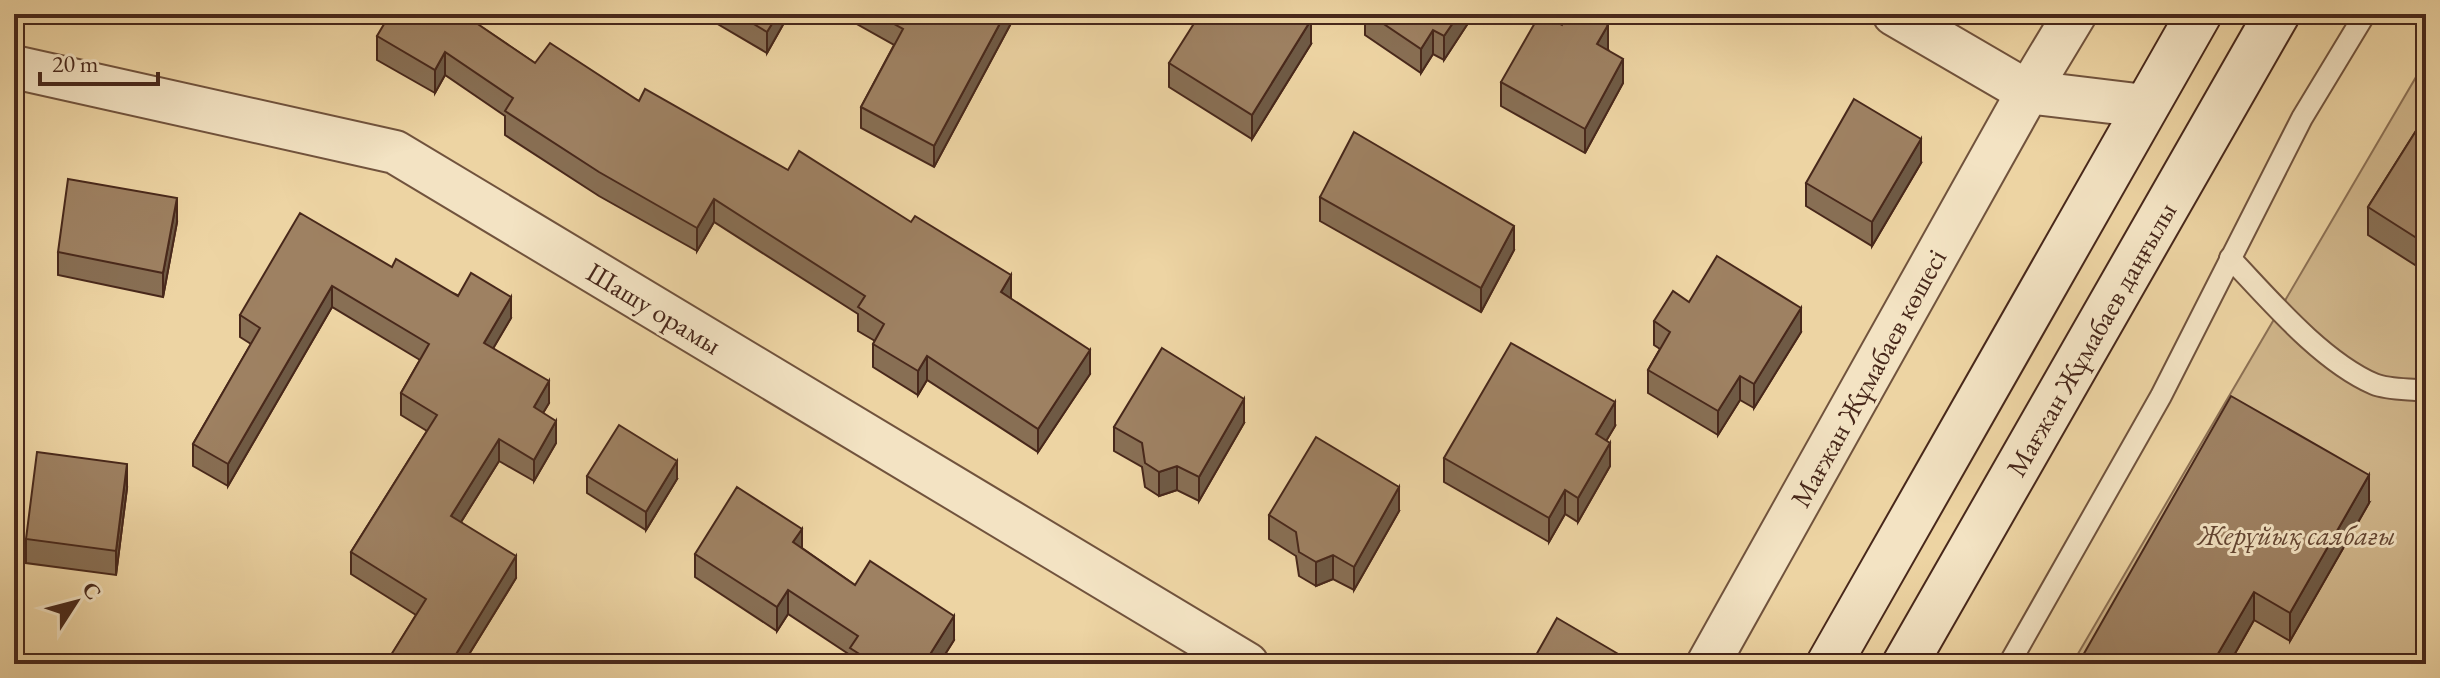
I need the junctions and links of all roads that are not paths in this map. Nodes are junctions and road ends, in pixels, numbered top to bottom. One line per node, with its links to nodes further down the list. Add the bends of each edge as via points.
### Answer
1 (1894, 14): 7 (street)
2 (2075, 14): 7 (street, Мағжан Жұмабаев көшесі)
3 (2199, 14): 8 (main road)
4 (2277, 14): 14 (main road, Мағжан Жұмабаев даңғылы)
5 (2365, 14): 9 (lane, via 2302,118)
6 (14, 67): 11 (street, Шашу орамы, via 395,152)
7 (2028, 92): 8 (street); 12 (street, Мағжан Жұмабаев көшесі)
8 (2145, 106): 13 (main road)
9 (2230, 258): 10 (lane, via 2340,364 2376,385); 15 (lane, via 2161,396)
10 (2416, 390)
11 (1247, 664)
12 (1708, 664)
13 (1829, 664)
14 (1905, 664)
15 (2009, 664)

